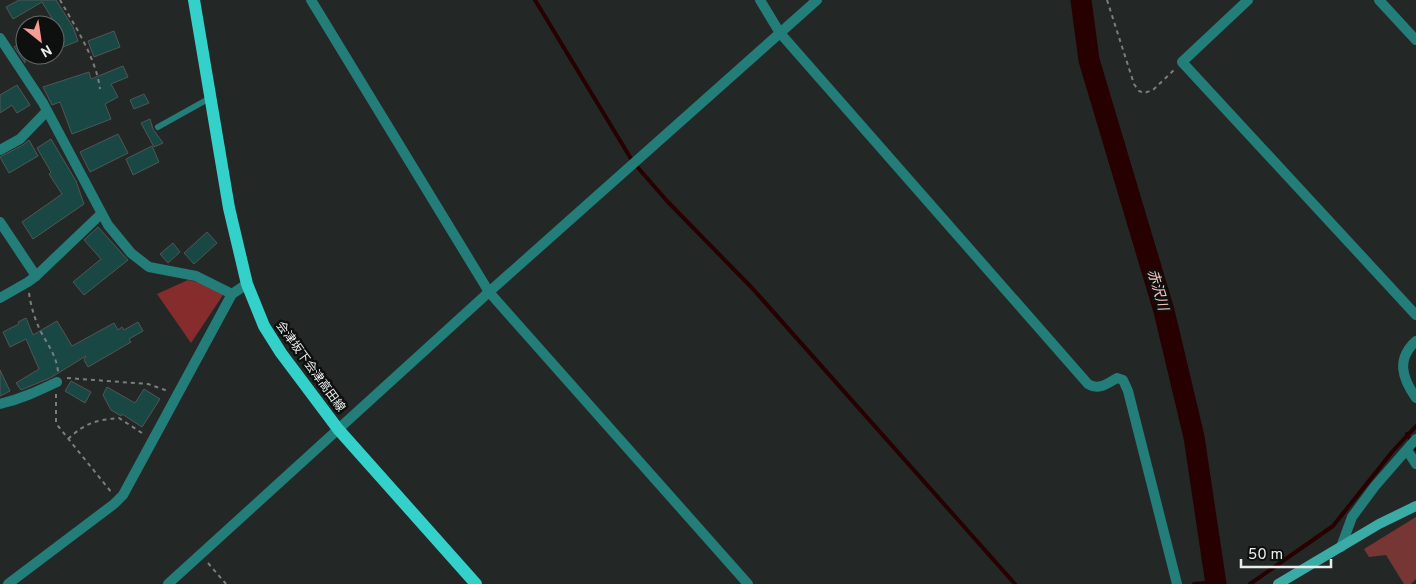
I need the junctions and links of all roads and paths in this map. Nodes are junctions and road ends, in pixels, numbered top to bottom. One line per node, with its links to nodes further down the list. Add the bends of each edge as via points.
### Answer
1 (60, 0): 13 (path, via 81,37)
2 (194, 0): 14 (main road, 会津坂下会津高田線)
3 (311, 0): 22 (street)
4 (760, 0): 9 (street)
5 (817, 0): 9 (street)
6 (1107, 0): 12 (path, via 1139,91 1153,90)
7 (1248, 0): 12 (street)
8 (1379, 0): 11 (street)
9 (780, 33): 22 (street); 46 (street, via 1088,384 1098,387 1117,378 1123,380)
10 (0, 38): 15 (street)
11 (1416, 40)
12 (1182, 62): 25 (street)
13 (100, 89)
14 (211, 98): 16 (lane); 21 (main road, 会津坂下会津高田線, via 229,208)
15 (47, 111): 17 (street, via 20,139); 18 (street)
16 (158, 127)
17 (0, 150)
18 (101, 214): 20 (street); 23 (street, via 131,253 149,267 196,276)
19 (0, 222): 20 (street)
20 (32, 279): 24 (street); 27 (path, via 30,304 57,364)
21 (247, 284): 23 (street); 31 (main road, 会津坂下会津高田線, via 264,326)
22 (489, 292): 31 (street); 45 (street)
23 (232, 294): 28 (street)
24 (0, 298)
25 (1416, 315)
26 (1416, 341): 29 (street, via 1402,361 1404,376)
27 (57, 379): 28 (path, via 148,384); 30 (street, via 18,400); 32 (path, via 56,422)
28 (177, 395): 34 (street)
29 (1416, 398)
30 (0, 404)
31 (338, 429): 40 (street); 44 (main road, 会津坂下会津高田線)
32 (68, 439): 34 (path, via 82,426 119,418); 37 (path)
33 (1416, 439): 35 (street)
34 (152, 440): 37 (street)
35 (1407, 450): 36 (street); 39 (street, via 1352,517)
36 (1416, 464)
37 (118, 500): 41 (street)
38 (1416, 506): 39 (street)
39 (1341, 547): 47 (street)
40 (201, 556): 42 (street); 43 (path)
41 (8, 584)
42 (168, 584)
43 (226, 584)
44 (476, 584)
45 (748, 584)
46 (1177, 584)
47 (1278, 584)

